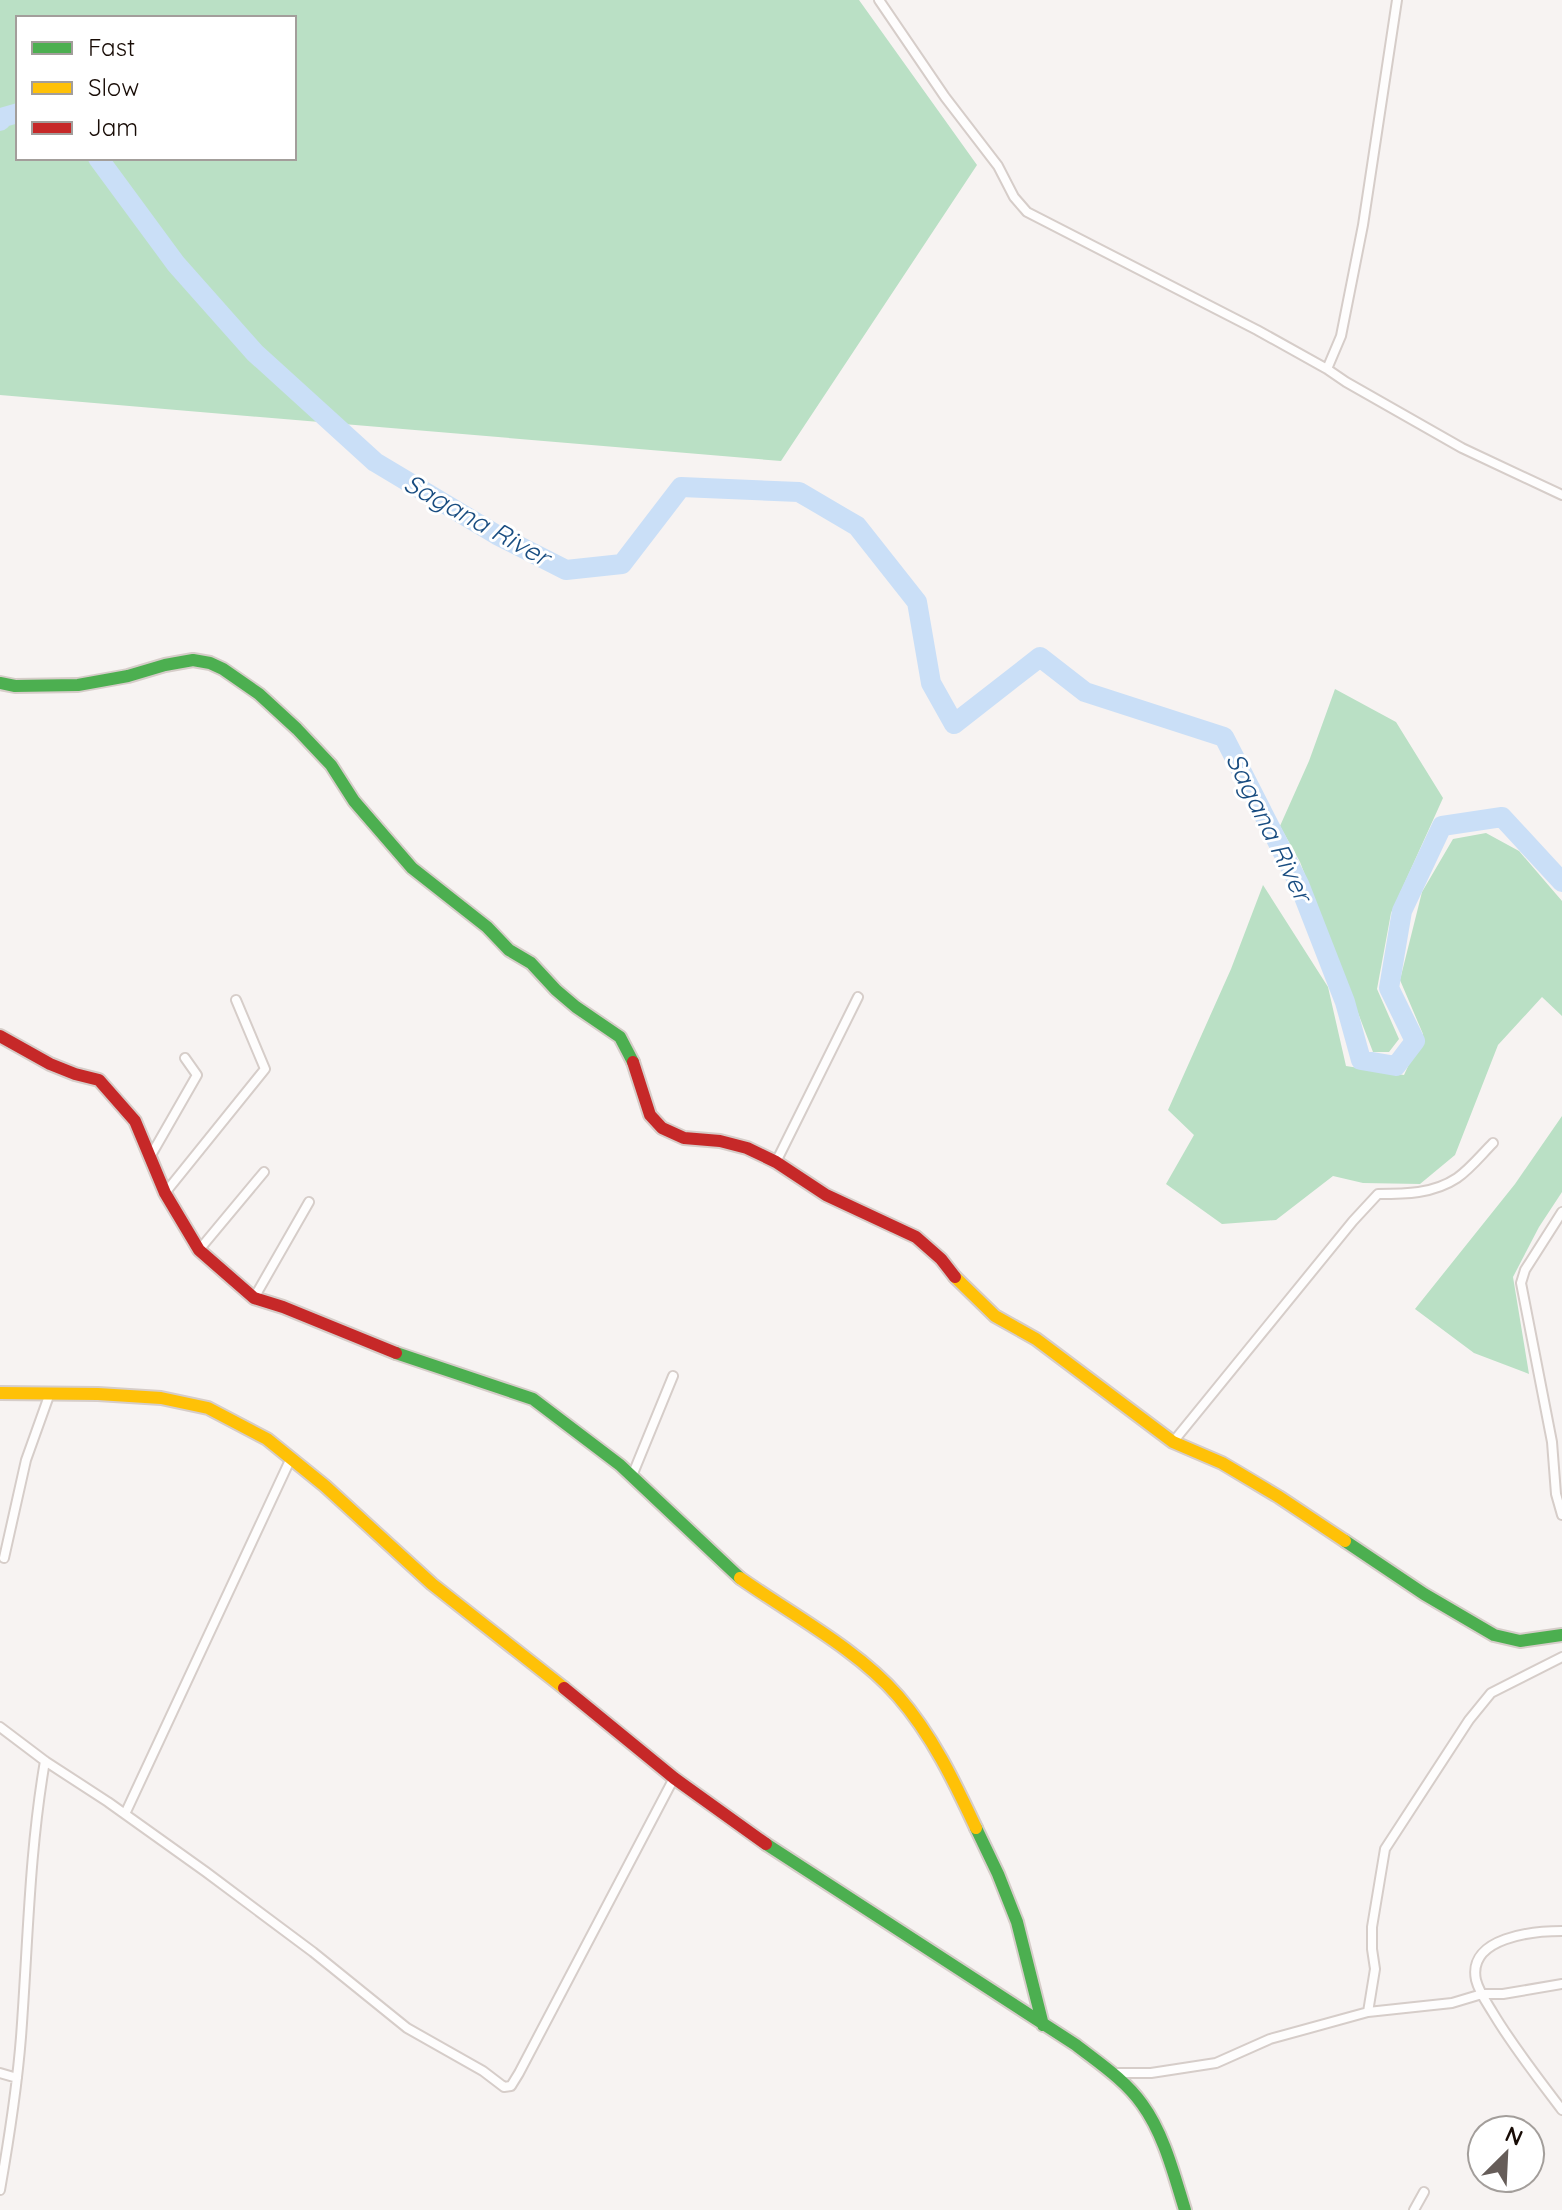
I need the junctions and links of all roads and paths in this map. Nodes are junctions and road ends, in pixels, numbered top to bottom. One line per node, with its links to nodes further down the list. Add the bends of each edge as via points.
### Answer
1 (879, 0): 3 (street, via 1027,212)
2 (1397, 0): 3 (street, via 1363,225 1341,336)
3 (1327, 369): 4 (street, via 1462,448)
4 (1562, 495)
5 (0, 683): 12 (street, via 78,685 193,660 223,669 306,738 412,868 531,963 576,1007 620,1037 637,1069 650,1115 662,1128 684,1138 747,1148)
6 (858, 997): 12 (street)
7 (236, 1000): 14 (street, via 265,1069)
8 (0, 1036): 11 (street, via 50,1064 99,1080 135,1121)
9 (185, 1058): 11 (street, via 197,1075)
10 (1493, 1143): 22 (street, via 1458,1178 1433,1190 1378,1194)
11 (150, 1157): 14 (street)
12 (776, 1162): 22 (street, via 826,1195 916,1237 995,1316 1036,1339)
13 (264, 1172): 17 (street)
14 (165, 1193): 17 (street)
15 (309, 1202): 18 (street)
16 (1562, 1212): 25 (street, via 1521,1283)
17 (199, 1250): 18 (street)
18 (254, 1298): 24 (street, via 533,1399)
19 (673, 1376): 24 (street)
20 (0, 1393): 21 (street)
21 (50, 1393): 23 (street, via 161,1398 208,1408); 26 (street, via 26,1460)
22 (1173, 1442): 27 (street, via 1279,1497 1494,1635 1520,1641)
23 (291, 1458): 31 (street, via 432,1584); 32 (street)
24 (632, 1476): 37 (street, via 741,1579 874,1673 918,1722 942,1757 998,1874 1017,1922)
25 (1562, 1515)
26 (4, 1558)
27 (1562, 1635)
28 (1562, 1657): 36 (street, via 1491,1693 1385,1849 1372,1927 1375,1969)
29 (0, 1727): 30 (street)
30 (45, 1761): 32 (street); 40 (street, via 31,1860)
31 (674, 1778): 32 (street, via 519,2073 511,2086 504,2087 407,2028); 37 (street)
32 (125, 1814)
33 (1562, 1931): 35 (street, via 1516,1936 1488,1949 1478,1963)
34 (1562, 1984): 35 (street)
35 (1482, 1994): 36 (street, via 1452,2003); 41 (street, via 1514,2049)
36 (1368, 2012): 39 (street, via 1270,2039 1216,2063)
37 (1043, 2025): 39 (street)
38 (0, 2073): 40 (street)
39 (1113, 2073): 44 (street, via 1144,2106)
40 (17, 2078): 42 (street)
41 (1562, 2110)
42 (0, 2190)
43 (1424, 2192): 45 (street)
44 (1185, 2210)
45 (1414, 2210)

